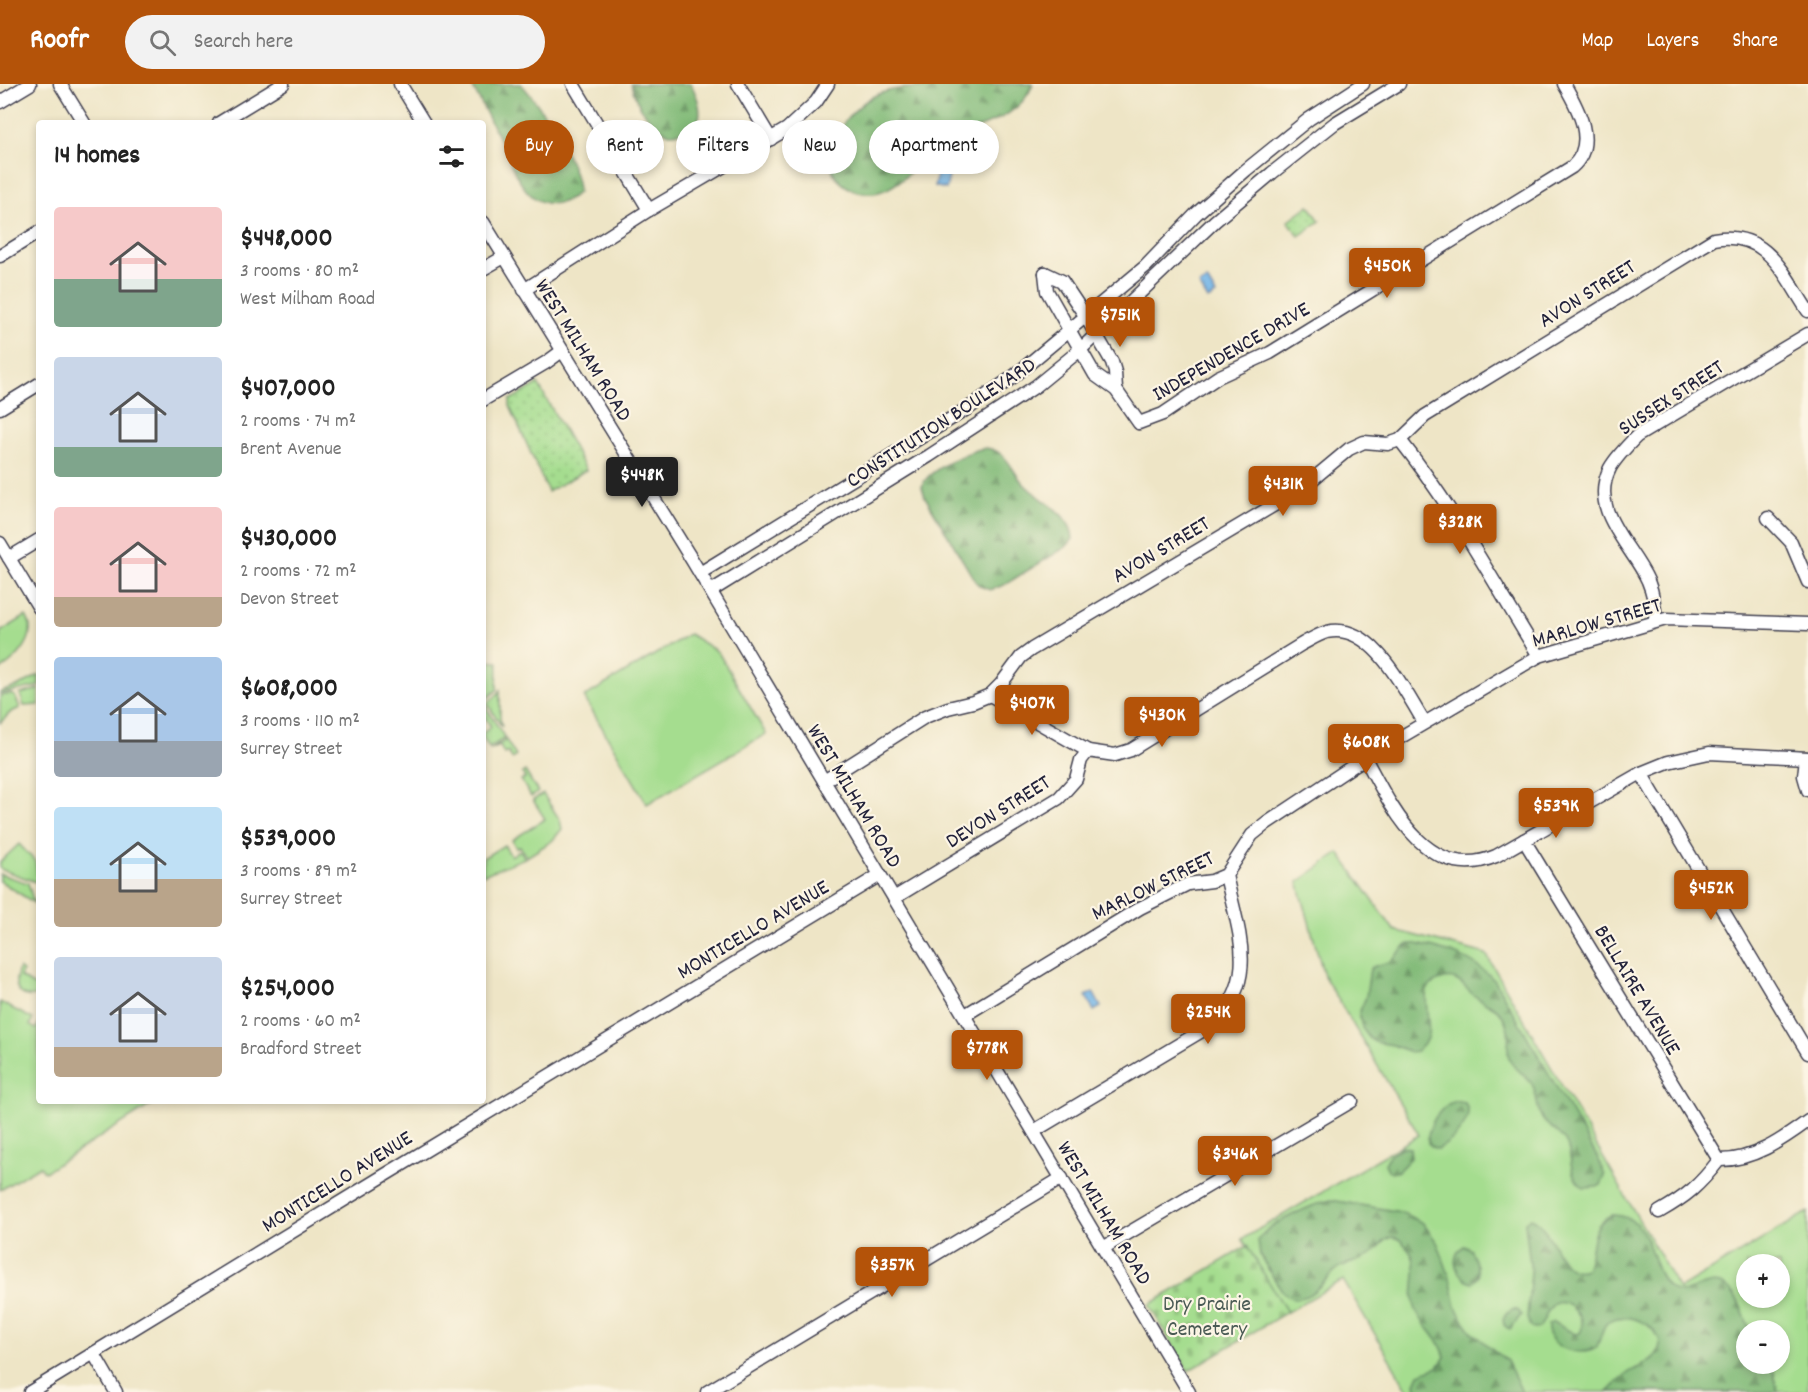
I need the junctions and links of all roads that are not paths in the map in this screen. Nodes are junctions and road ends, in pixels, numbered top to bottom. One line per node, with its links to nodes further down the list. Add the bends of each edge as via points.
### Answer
1 (30, 84): 11 (street)
2 (60, 84): 12 (street)
3 (283, 84): 13 (street)
4 (400, 84): 14 (street)
5 (573, 84): 16 (street)
6 (738, 84): 15 (street)
7 (828, 84): 15 (street, via 803,116)
8 (1363, 84): 24 (street, CONSTITUTION BOULEVARD, via 1309,119 1246,170 1146,266)
9 (1400, 84): 27 (street, CONSTITUTION BOULEVARD, via 1335,123 1272,173 1215,221)
10 (1564, 84): 31 (street, INDEPENDENCE DRIVE, via 1579,112 1585,135 1582,156 1562,174 1280,348 1218,377 1163,414 1139,423)
11 (0, 102)
12 (82, 120)
13 (224, 120)
14 (422, 120)
15 (771, 139): 16 (street)
16 (649, 210): 22 (street)
17 (486, 227): 20 (street, WEST MILHAM ROAD)
18 (36, 234): 19 (street)
19 (0, 256)
20 (504, 257): 21 (street); 22 (street, WEST MILHAM ROAD)
21 (486, 267)
22 (524, 290): 29 (street, WEST MILHAM ROAD)
23 (1808, 311): 34 (street, AVON STREET, via 1770,254 1738,238 1714,239 1425,416)
24 (1086, 317): 25 (street, CONSTITUTION BOULEVARD); 25 (street, INDEPENDENCE DRIVE, via 1062,281 1045,273 1047,291); 27 (street, INDEPENDENCE DRIVE)
25 (1069, 331): 28 (street, INDEPENDENCE DRIVE); 39 (street, CONSTITUTION BOULEVARD, via 970,407)
26 (1808, 334): 43 (street, SUSSEX STREET, via 1637,436 1610,468 1605,483 1607,511 1648,581)
27 (1096, 335): 28 (street, CONSTITUTION BOULEVARD); 31 (street, INDEPENDENCE DRIVE, via 1115,372)
28 (1080, 350): 31 (street, INDEPENDENCE DRIVE, via 1095,375); 41 (street, CONSTITUTION BOULEVARD, via 1036,386 929,456)
29 (562, 351): 32 (street); 39 (street, WEST MILHAM ROAD)
30 (36, 386): 33 (street)
31 (1116, 390)
32 (486, 398)
33 (0, 408)
34 (1400, 440): 45 (street, via 1421,465); 46 (street, AVON STREET, via 1388,444 1364,442 1349,449 1281,501 1032,649)
35 (1768, 518): 40 (street, via 1791,542)
36 (36, 542): 38 (street)
37 (0, 543): 38 (street)
38 (9, 558): 42 (street)
39 (700, 573): 41 (street, WEST MILHAM ROAD)
40 (1808, 582)
41 (711, 591): 52 (street, WEST MILHAM ROAD)
42 (36, 603)
43 (1655, 621): 44 (street, MARLOW STREET); 45 (street, MARLOW STREET)
44 (1808, 624)
45 (1539, 656): 47 (street, MARLOW STREET)
46 (990, 695): 48 (street); 52 (street, via 925,717)
47 (1424, 722): 48 (street, via 1384,657 1350,634 1326,632 1131,750 1115,755); 49 (street, MARLOW STREET)
48 (1088, 751): 57 (street, DEVON STREET, via 1076,779 1059,798)
49 (1365, 758): 54 (street, via 1406,828 1440,856 1469,863 1484,861); 56 (street, MARLOW STREET, via 1252,835)
50 (1807, 758): 51 (street, via 1709,753); 53 (street, via 1804,776)
51 (1641, 773): 54 (street); 59 (street)
52 (824, 781): 55 (street, WEST MILHAM ROAD)
53 (1808, 789)
54 (1524, 840): 63 (street, BELLAIRE AVENUE)
55 (880, 875): 57 (street, WEST MILHAM ROAD); 67 (street, MONTICELLO AVENUE)
56 (1226, 875): 58 (street, MARLOW STREET, via 1188,884 1140,908); 62 (street, via 1242,967 1237,990 1224,1013 1210,1026)
57 (894, 898): 58 (street, WEST MILHAM ROAD)
58 (965, 1015): 62 (street, WEST MILHAM ROAD)
59 (1808, 1053)
60 (1352, 1101): 66 (street)
61 (1808, 1121): 63 (street, via 1763,1150 1740,1159)
62 (1034, 1131): 64 (street, WEST MILHAM ROAD)
63 (1719, 1160): 65 (street, via 1699,1185)
64 (1062, 1178): 66 (street, WEST MILHAM ROAD); 70 (street)
65 (1659, 1212)
66 (1103, 1248): 71 (street, WEST MILHAM ROAD)
67 (94, 1354): 68 (street, MONTICELLO AVENUE); 69 (street)
68 (30, 1392)
69 (116, 1392)
70 (707, 1392)
71 (1189, 1392)

